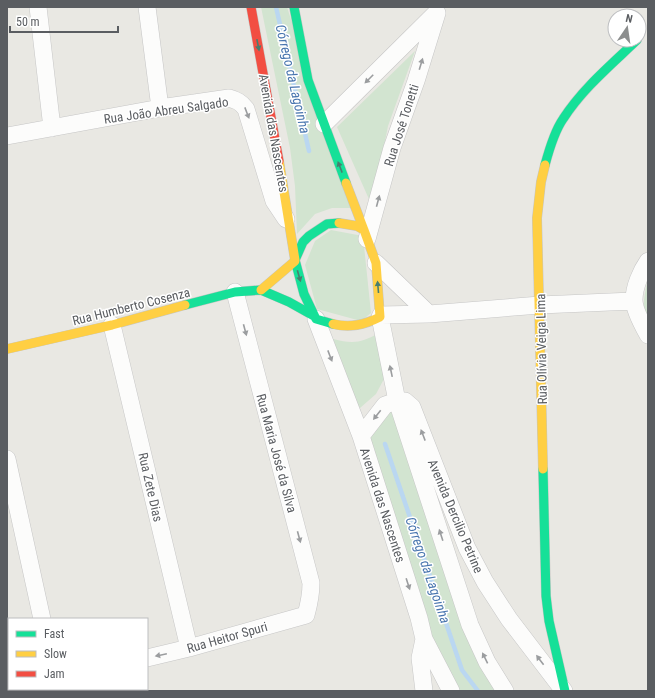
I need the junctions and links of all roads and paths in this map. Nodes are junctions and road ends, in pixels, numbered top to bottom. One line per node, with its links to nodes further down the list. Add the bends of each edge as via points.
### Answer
1 (38, 7): 9 (street)
2 (147, 7): 7 (street)
3 (251, 7): 11 (street, Avenida das Nascentes, one-way to 11)
4 (294, 7): 8 (street, via 308,80)
5 (440, 10): 8 (street, Rua José Tonetti, one-way to 8); 12 (street, Rua José Tonetti, one-way to 5, via 392,148)
6 (628, 48): 19 (street, Rua Olívia Veiga Lima, via 584,90 562,120 549,151 541,182 537,218)
7 (160, 108): 9 (street, Rua João Abreu Salgado); 11 (street, Rua João Abreu Salgado, one-way to 11, via 228,98 243,104 274,201)
8 (324, 124): 12 (street, one-way to 8)
9 (52, 128): 10 (street, Rua João Abreu Salgado)
10 (7, 136)
11 (289, 224): 13 (street, Avenida das Nascentes)
12 (366, 234): 13 (street, via 357,226 339,222 327,224 303,242); 15 (street)
13 (295, 260): 16 (street); 22 (street, one-way to 22, via 304,294)
14 (648, 261): 18 (street, via 635,289)
15 (376, 263): 20 (street); 21 (street, one-way to 15)
16 (261, 290): 17 (street, Rua Humberto Cosenza); 22 (street, Rua Humberto Cosenza, via 289,302)
17 (235, 292): 23 (street, Rua Humberto Cosenza); 30 (street, Rua Maria José da Silva, one-way to 30, via 311,583)
18 (634, 301): 19 (street); 24 (street)
19 (540, 305): 20 (street); 38 (street, Rua Olívia Veiga Lima, via 546,596)
20 (429, 314): 21 (street)
21 (380, 316): 22 (street, via 361,326 347,327); 26 (street, one-way to 21)
22 (315, 318): 27 (street, Avenida das Nascentes, one-way to 27)
23 (112, 325): 25 (street, Rua Humberto Cosenza); 33 (street, Rua Zete Dias)
24 (648, 335)
25 (7, 350)
26 (397, 401): 27 (street, one-way to 27, via 385,405); 37 (street, one-way to 26, via 487,662 470,625); 38 (street, Avenida Dercilio Petrine, one-way to 26, via 509,619 485,582 467,548 412,406 405,401)
27 (361, 436): 32 (street, Avenida das Nascentes, one-way to 32)
28 (7, 459): 29 (street)
29 (9, 478): 31 (street)
30 (306, 615): 33 (street, Rua Heitor Spuri)
31 (42, 618)
32 (424, 639): 35 (street, via 420,658); 36 (street, Avenida das Nascentes)
33 (189, 648): 34 (street, Rua Heitor Spuri, one-way to 34)
34 (148, 658)
35 (424, 691)
36 (451, 691)
37 (505, 691)
38 (564, 691)

